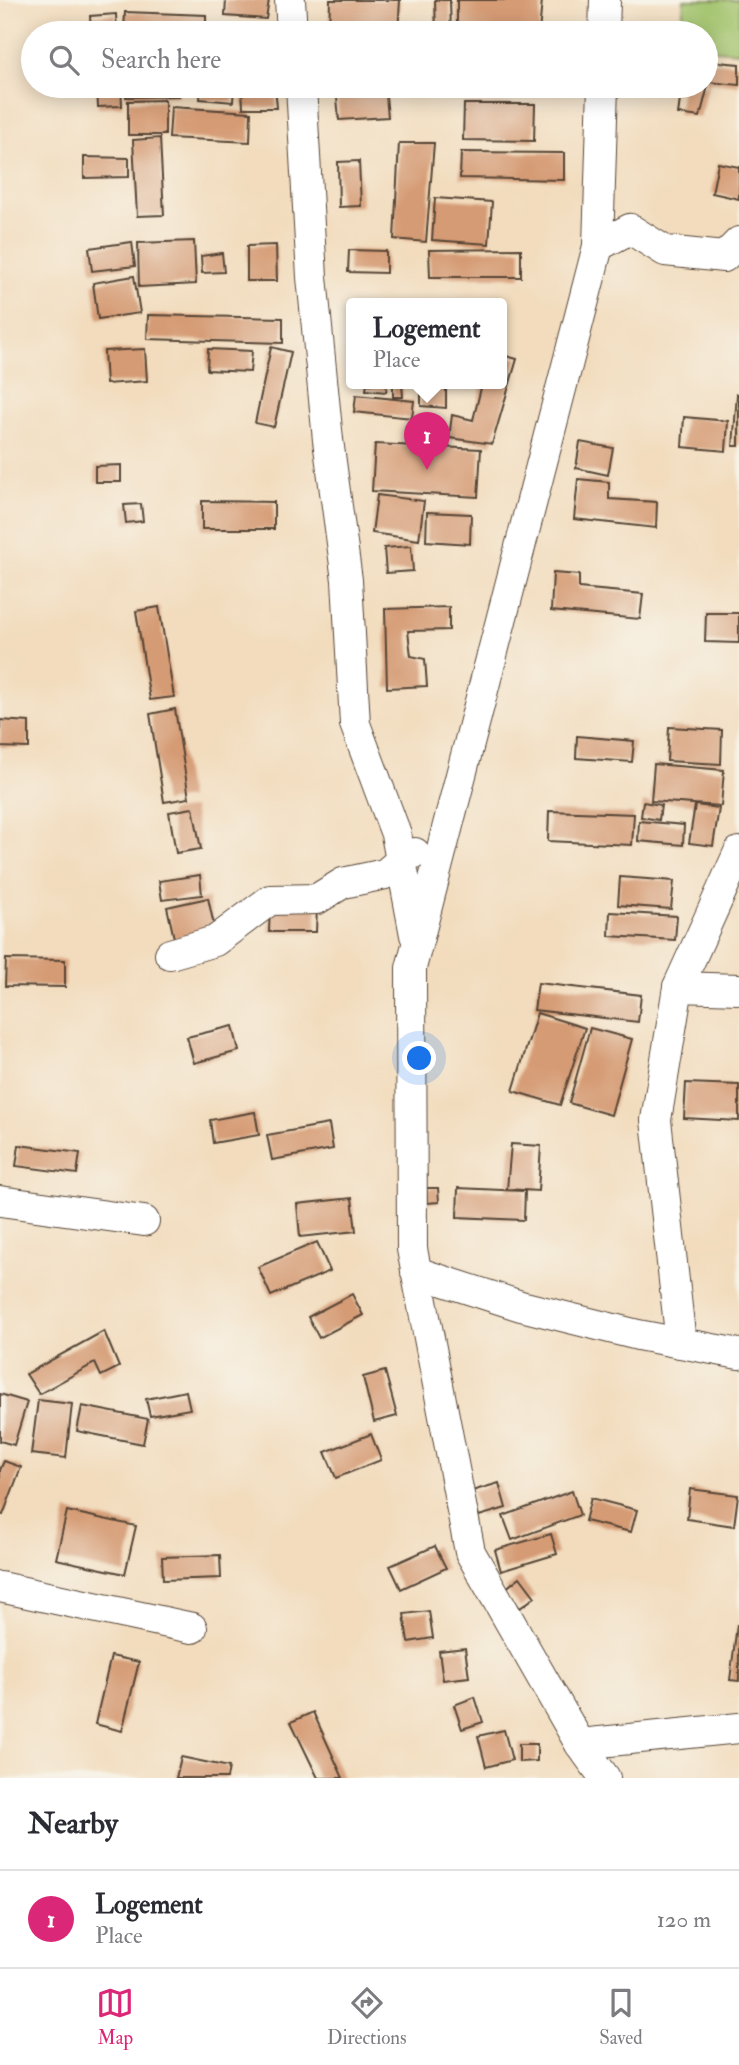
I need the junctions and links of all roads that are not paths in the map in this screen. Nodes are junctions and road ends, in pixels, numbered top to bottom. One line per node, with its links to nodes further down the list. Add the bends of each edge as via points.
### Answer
1 (290, 0): 3 (street)
2 (605, 0): 4 (street)
3 (291, 21)
4 (604, 21)
5 (302, 98): 11 (street, via 312,277 347,580 355,724 396,834)
6 (603, 98): 8 (street)
7 (739, 242): 8 (street, via 724,257 665,251 630,229)
8 (598, 246): 9 (street)
9 (442, 845): 11 (street); 12 (street)
10 (739, 852): 14 (street)
11 (401, 860): 12 (street); 13 (street, via 385,874 342,883 317,899 270,900 215,941)
12 (416, 944): 18 (street, via 411,968 412,1249)
13 (170, 954)
14 (678, 987): 15 (street); 19 (street, via 656,1120)
15 (739, 989)
16 (0, 1201): 17 (street)
17 (144, 1221)
18 (416, 1272): 19 (street, via 521,1306); 24 (street, via 470,1552)
19 (681, 1343): 20 (street)
20 (739, 1354)
21 (0, 1587): 22 (street)
22 (192, 1628)
23 (739, 1728): 24 (street)
24 (580, 1744): 25 (street)
25 (605, 1778)

